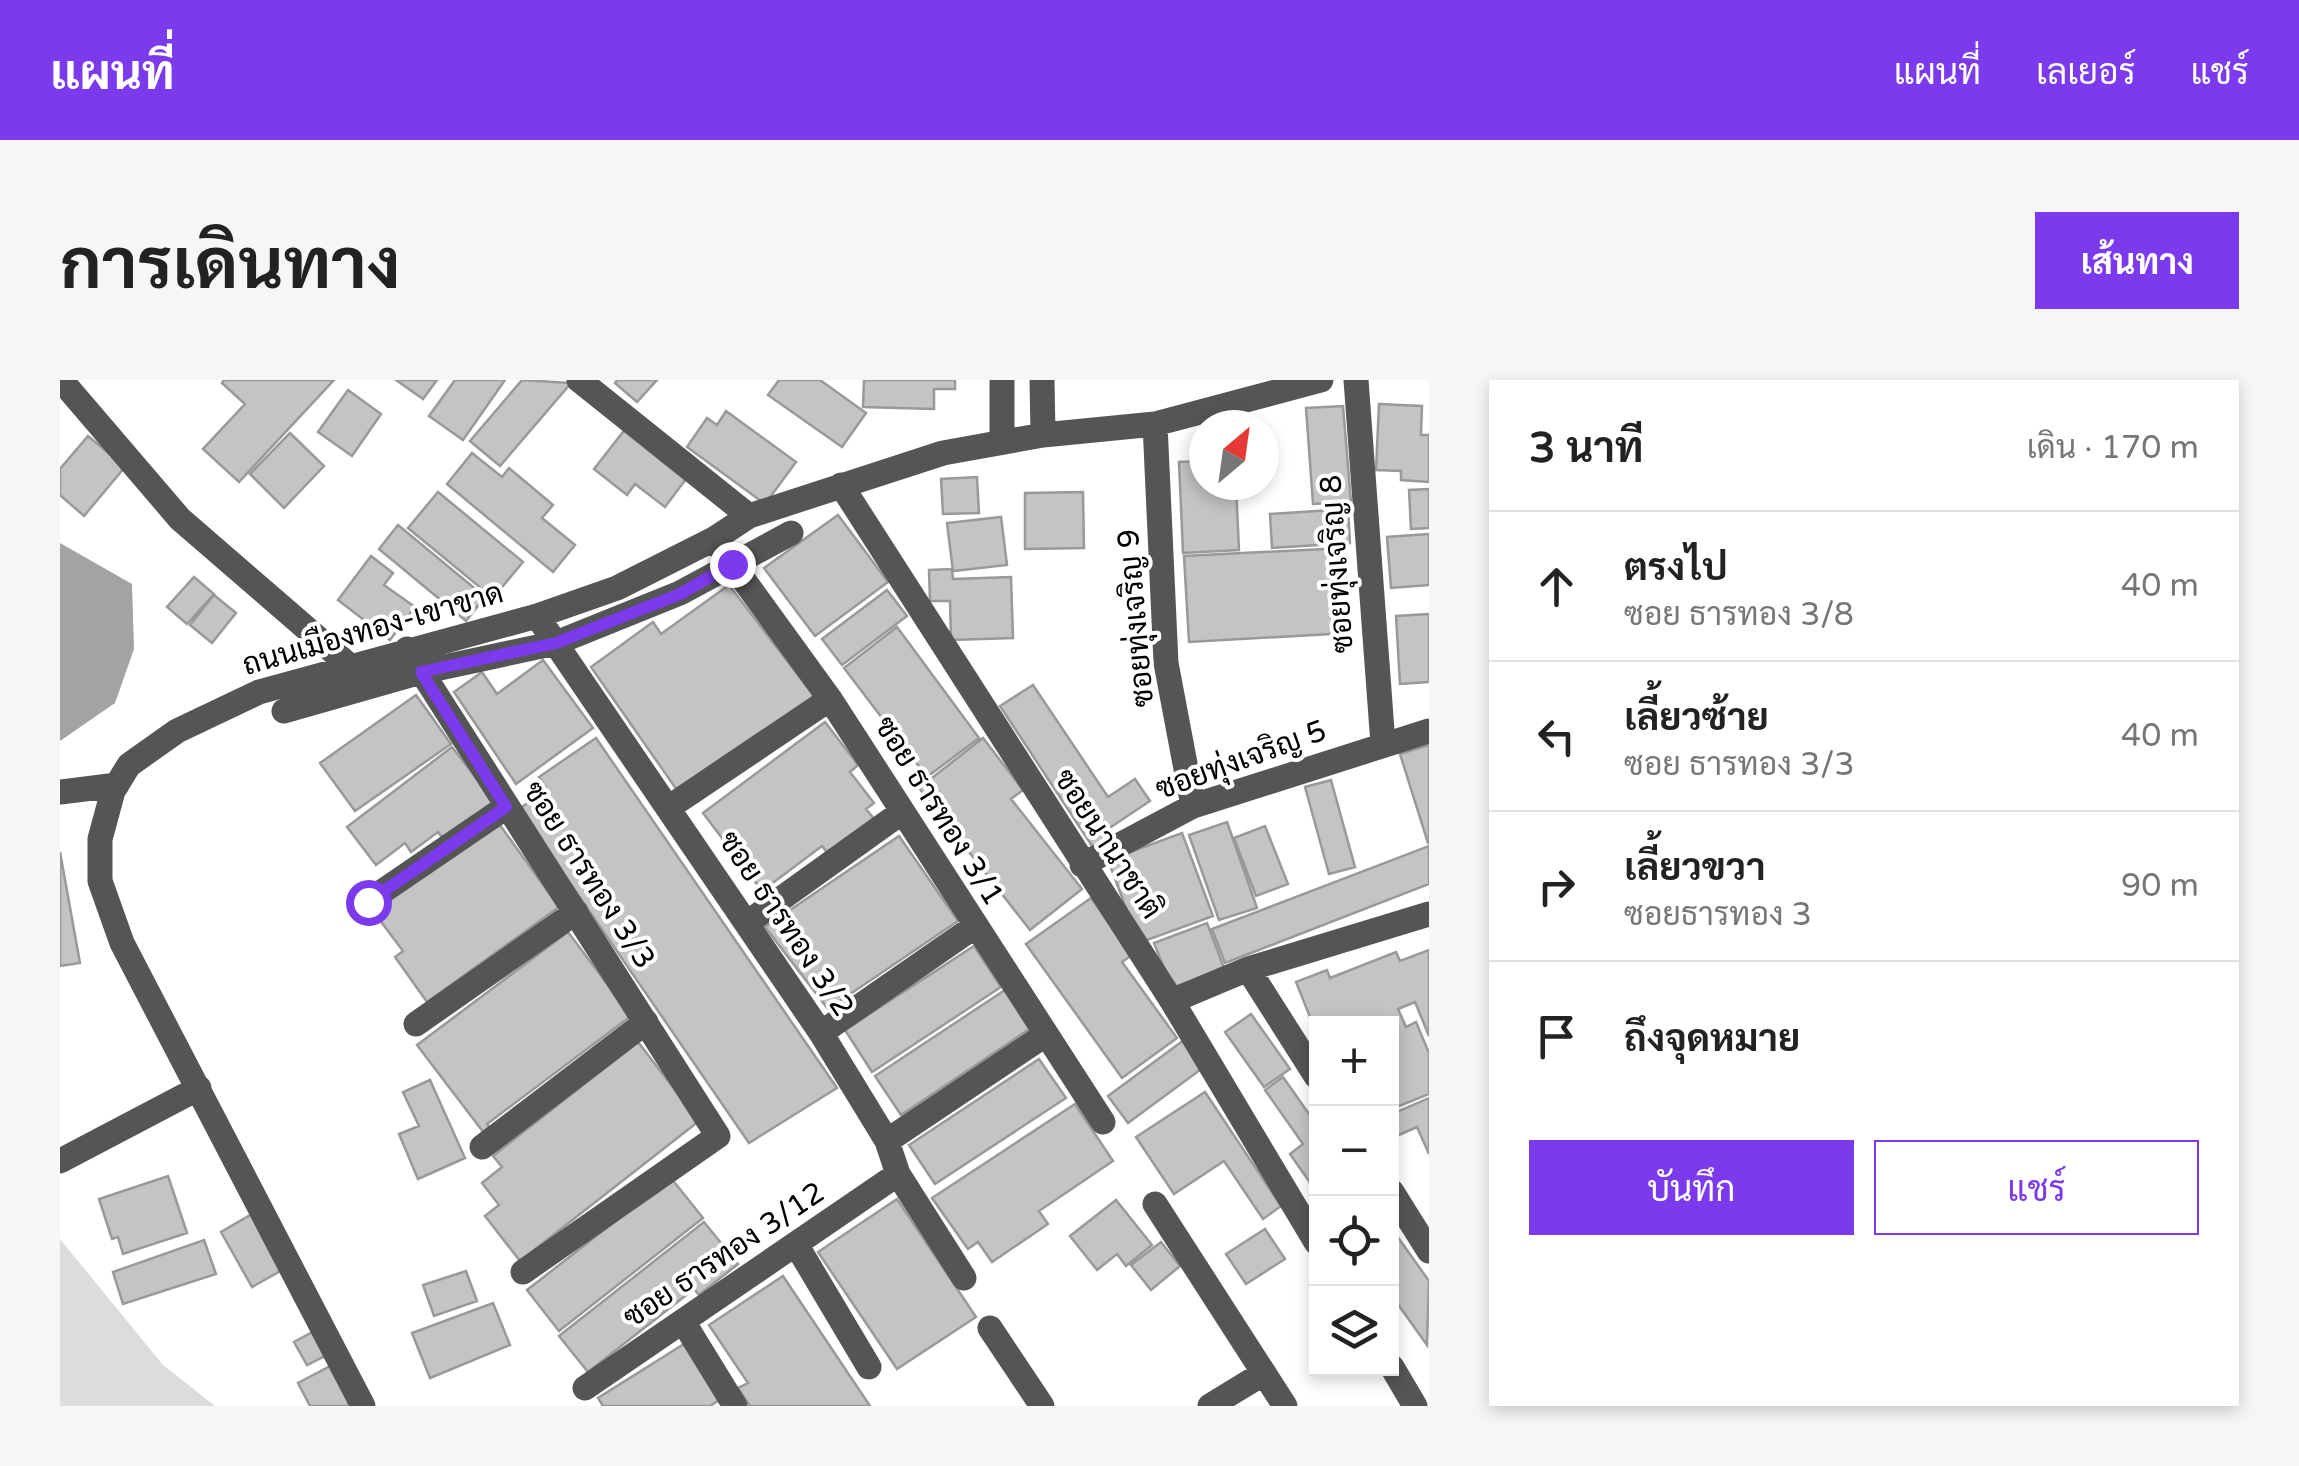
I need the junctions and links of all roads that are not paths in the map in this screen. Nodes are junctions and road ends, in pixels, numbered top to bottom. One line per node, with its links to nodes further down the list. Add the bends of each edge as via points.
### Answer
1 (61, 380): 19 (street, via 180,519)
2 (580, 380): 12 (street)
3 (1002, 380): 10 (street)
4 (1042, 380): 9 (street)
5 (1321, 380): 7 (street, ถนนเมืองทอง-เขาขาด)
6 (1356, 380): 23 (street, ซอยทุ่งเจริญ 8)
7 (1286, 385): 8 (street, ถนนเมืองทอง-เขาขาด)
8 (1155, 424): 9 (street, ถนนเมืองทอง-เขาขาด); 26 (street, ซอยทุ่งเจริญ 9, via 1166,663)
9 (1043, 435): 10 (street, ถนนเมืองทอง-เขาขาด)
10 (1002, 442): 11 (street, ถนนเมืองทอง-เขาขาด)
11 (841, 484): 12 (street, ถนนเมืองทอง-เขาขาด); 30 (street, ซอยนานาชาติ)
12 (749, 516): 14 (street, ถนนเมืองทอง-เขาขาด)
13 (790, 533): 15 (street)
14 (714, 540): 15 (street, ซอย ธารทอง 3/1); 16 (street, ถนนเมืองทอง-เขาขาด, via 617,588)
15 (732, 564): 17 (street, via 680,594); 20 (street, ซอย ธารทอง 3/1)
16 (538, 616): 17 (street, ซอย ธารทอง 3/2); 18 (street, ถนนเมืองทอง-เขาขาด)
17 (556, 643): 18 (street); 28 (street, ซอย ธารทอง 3/2)
18 (414, 661): 19 (street, ถนนเมืองทอง-เขาขาด); 21 (street); 27 (street, ซอย ธารทอง 3/3)
19 (351, 667): 24 (street, ถนนเมืองทอง-เขาขาด, via 259,692 177,731 129,764)
20 (830, 700): 28 (street); 29 (street, ซอย ธารทอง 3/1)
21 (284, 711)
22 (1429, 731): 23 (street, ซอยทุ่งเจริญ 5)
23 (1383, 744): 26 (street, ซอยทุ่งเจริญ 5)
24 (117, 785): 25 (street); 43 (street, ถนนเมืองทอง-เขาขาด, via 100,839 100,882 122,943)
25 (60, 792)
26 (1193, 806): 30 (street, ซอยทุ่งเจริญ 5)
27 (506, 807): 31 (street); 32 (street, ซอย ธารทอง 3/3)
28 (668, 808): 34 (street, ซอย ธารทอง 3/2)
29 (902, 812): 34 (street); 35 (street, ซอย ธารทอง 3/1)
30 (1082, 866): 37 (street, ซอยนานาชาติ)
31 (368, 902)
32 (576, 912): 38 (street, ซอย ธารทอง 3/3); 39 (street)
33 (1429, 914): 36 (street)
34 (747, 923): 40 (street, ซอย ธารทอง 3/2)
35 (974, 927): 40 (street); 41 (street, ซอย ธารทอง 3/1)
36 (1248, 969): 37 (street); 42 (street)
37 (1172, 1001): 51 (street, ซอยนานาชาติ)
38 (646, 1022): 46 (street); 54 (street, ซอย ธารทอง 3/3, via 718,1136)
39 (416, 1024)
40 (821, 1033): 45 (street, ซอย ธารทอง 3/2)
41 (1045, 1034): 44 (street, ซอย ธารทอง 3/1); 45 (street)
42 (1309, 1065)
43 (199, 1088): 47 (street); 63 (street, ถนนเมืองทอง-เขาขาด)
44 (1103, 1122)
45 (887, 1141): 48 (street, ซอย ธารทอง 3/2)
46 (482, 1147)
47 (60, 1161)
48 (898, 1174): 52 (street, ซอย ธารทอง 3/12); 55 (street, ซอย ธารทอง 3/2)
49 (1395, 1196): 53 (street)
50 (1155, 1204): 59 (street)
51 (1309, 1230)
52 (796, 1246): 56 (street, ซอย ธารทอง 3/12); 58 (street)
53 (1429, 1250)
54 (524, 1272)
55 (964, 1278)
56 (684, 1324): 61 (street, ซอย ธารทอง 3/12); 64 (street)
57 (990, 1328): 65 (street)
58 (868, 1366)
59 (1264, 1373): 66 (street); 67 (street)
60 (1398, 1376): 68 (street)
61 (584, 1388)
62 (1429, 1397): 68 (street)
63 (363, 1406)
64 (735, 1406)
65 (1042, 1406)
66 (1210, 1406)
67 (1285, 1406)
68 (1416, 1406)

